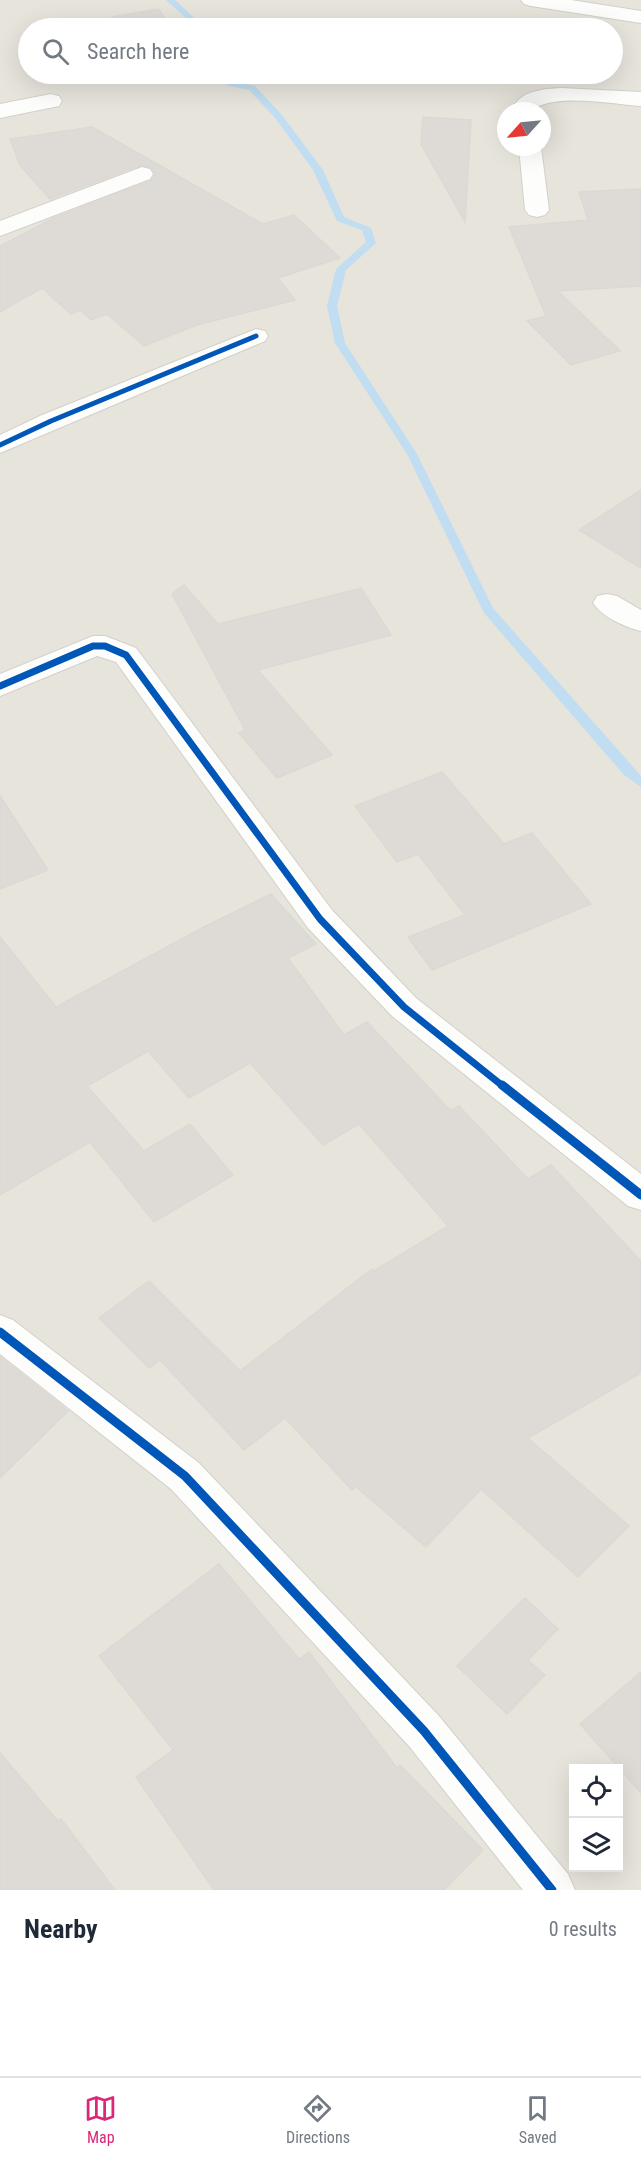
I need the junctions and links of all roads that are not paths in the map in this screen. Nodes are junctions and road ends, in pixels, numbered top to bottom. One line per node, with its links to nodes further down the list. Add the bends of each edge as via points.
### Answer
1 (531, 0): 2 (street)
2 (641, 17)
3 (641, 99): 5 (street, via 551,95)
4 (51, 101): 6 (street)
5 (530, 102)
6 (0, 111)
7 (531, 156): 9 (street)
8 (142, 174): 10 (street)
9 (537, 210)
10 (0, 229)
11 (256, 336): 12 (street)
12 (0, 445)
13 (607, 603): 14 (street)
14 (641, 622)
15 (0, 686): 16 (street, via 93,646 105,646 126,655 320,919 404,1007)
16 (641, 1195)
17 (0, 1332): 18 (street, via 186,1476 424,1731)
18 (552, 1890)

